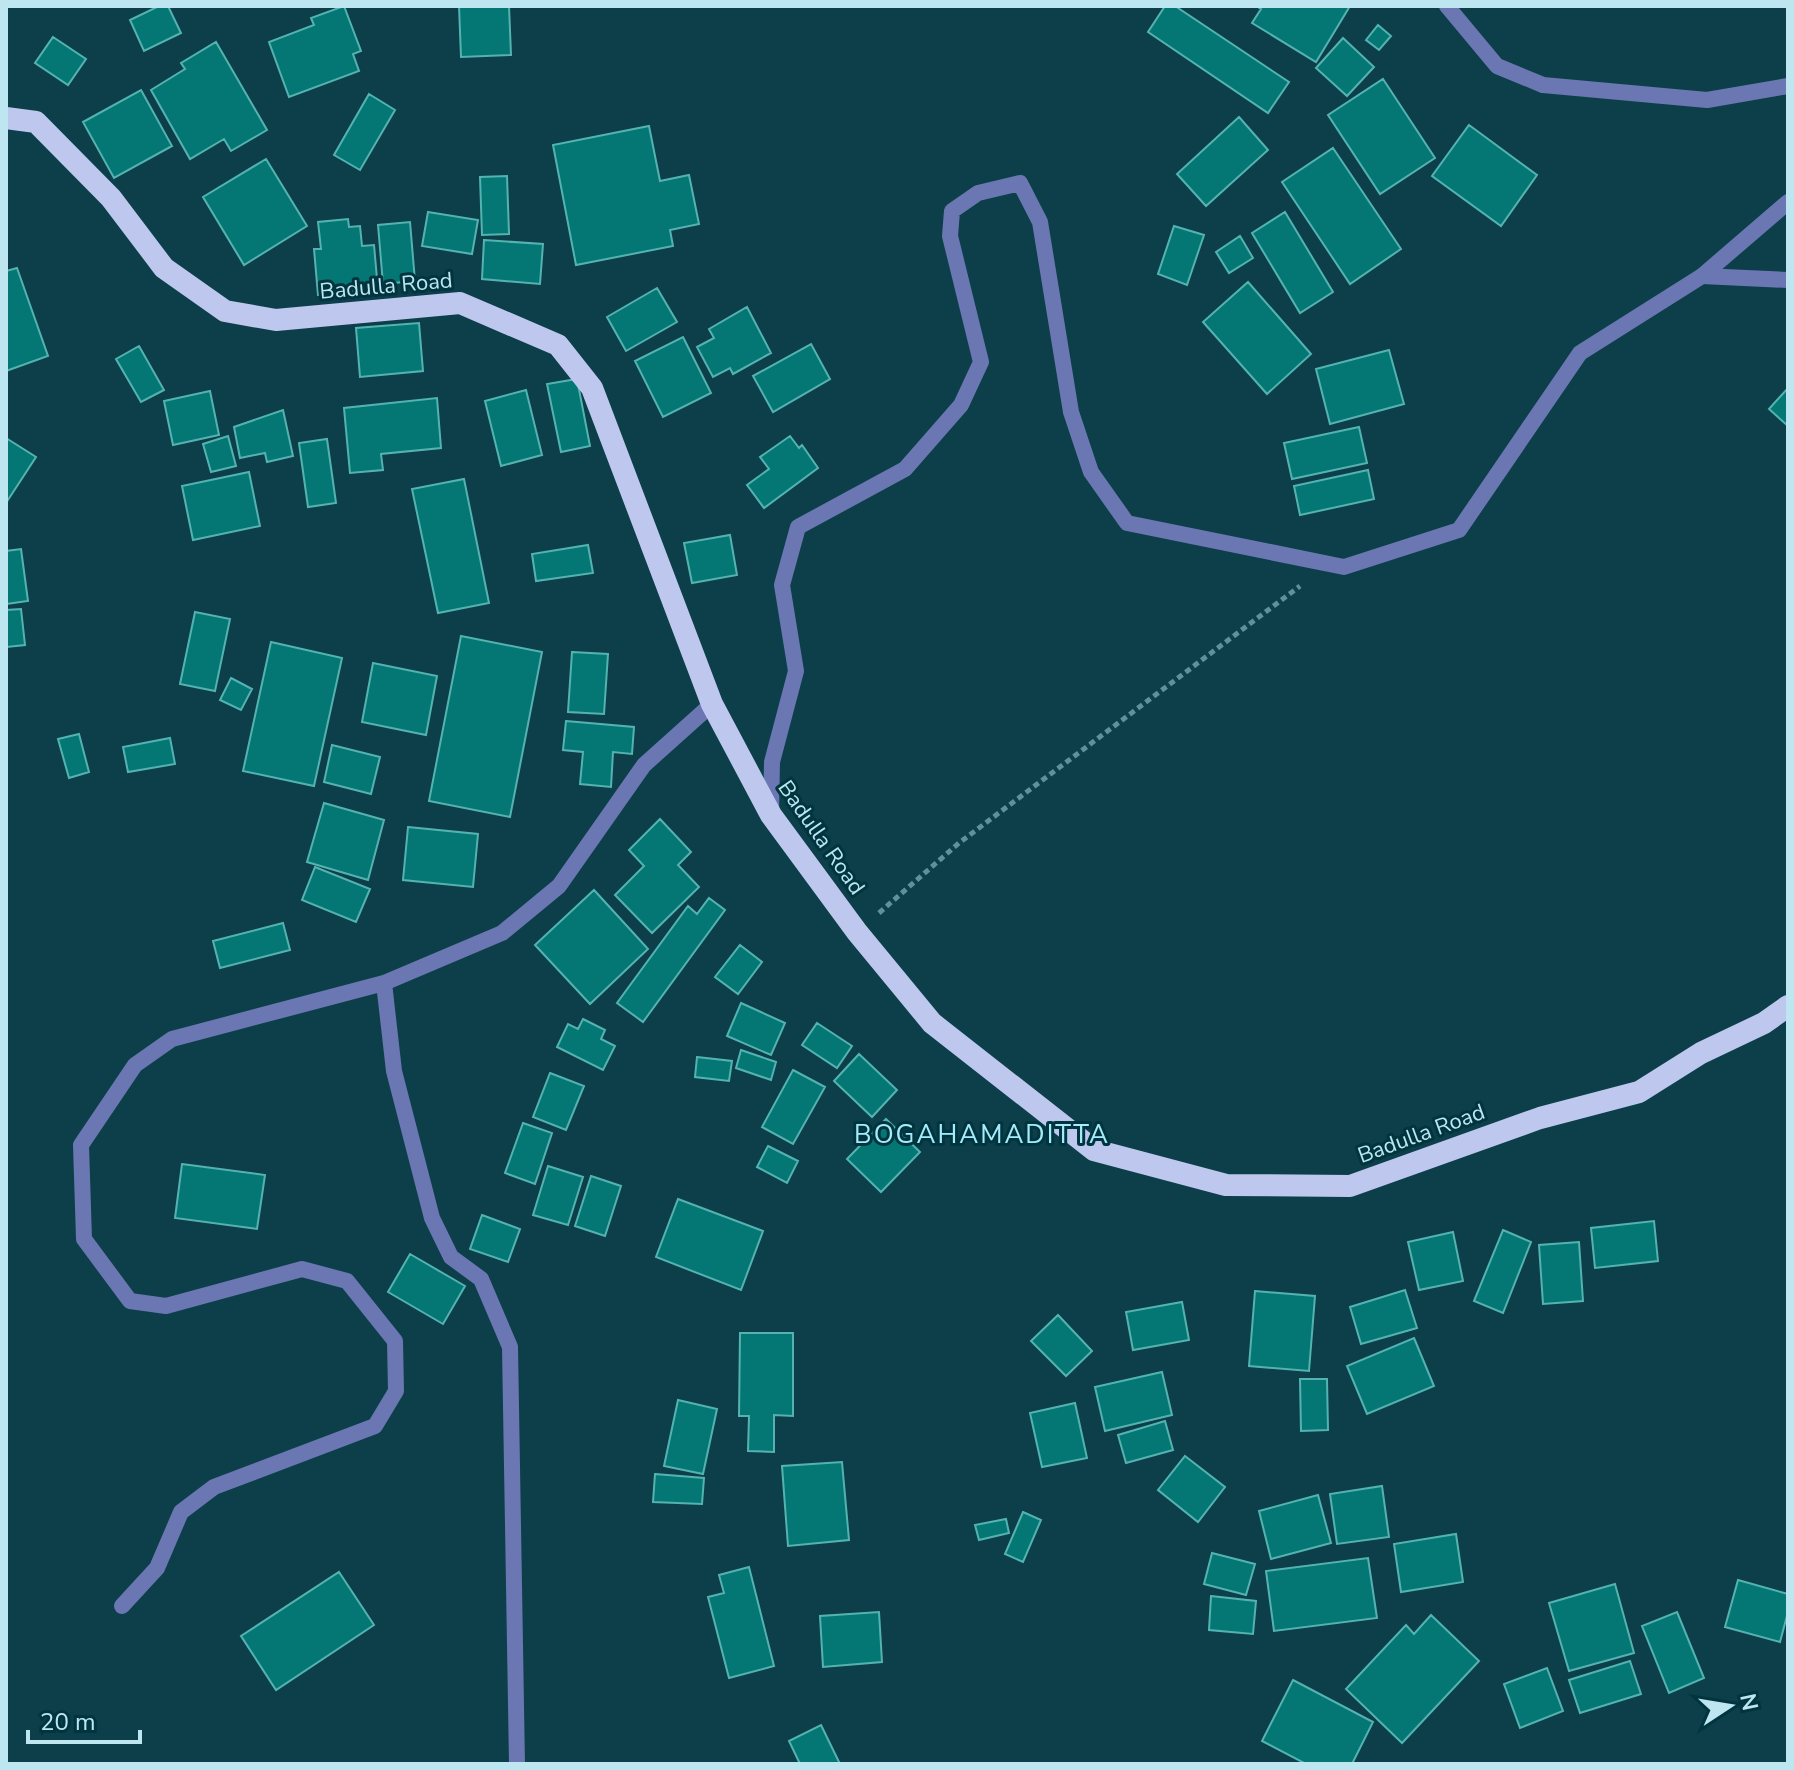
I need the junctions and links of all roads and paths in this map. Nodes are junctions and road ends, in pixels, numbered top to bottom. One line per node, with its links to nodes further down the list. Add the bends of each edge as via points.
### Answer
1 (1447, 6): 2 (street, via 1497,66 1543,85 1707,100)
2 (1788, 86)
3 (6, 118): 8 (highway, Badulla Road, via 36,122 111,198 164,268 225,311 276,320 460,303 558,345 592,388)
4 (1788, 202): 5 (street)
5 (1702, 276): 6 (street); 7 (street, via 1580,353 1459,530)
6 (1788, 280)
7 (1344, 567): 9 (street, via 1127,523 1091,472 1071,412 1040,222 1020,183 978,193 952,211 950,236 981,362 961,405 905,469 798,527 782,585 796,671 772,762); 10 (path, via 1306,581 959,843)
8 (712, 704): 9 (highway, Badulla Road); 11 (street, via 644,765 559,886 502,933)
9 (771, 815): 10 (highway, Badulla Road)
10 (857, 932): 12 (highway, Badulla Road, via 932,1023 1094,1150 1226,1185 1350,1186 1540,1118 1639,1092)
11 (384, 983): 13 (street, via 172,1039 135,1065 81,1145 84,1239 130,1301 166,1306 302,1269 347,1281 395,1341 396,1391 375,1426 214,1487 181,1512 157,1568); 14 (street, via 394,1071 432,1218 451,1257 481,1279 510,1347)
12 (1788, 1006)
13 (122, 1606)
14 (517, 1764)

